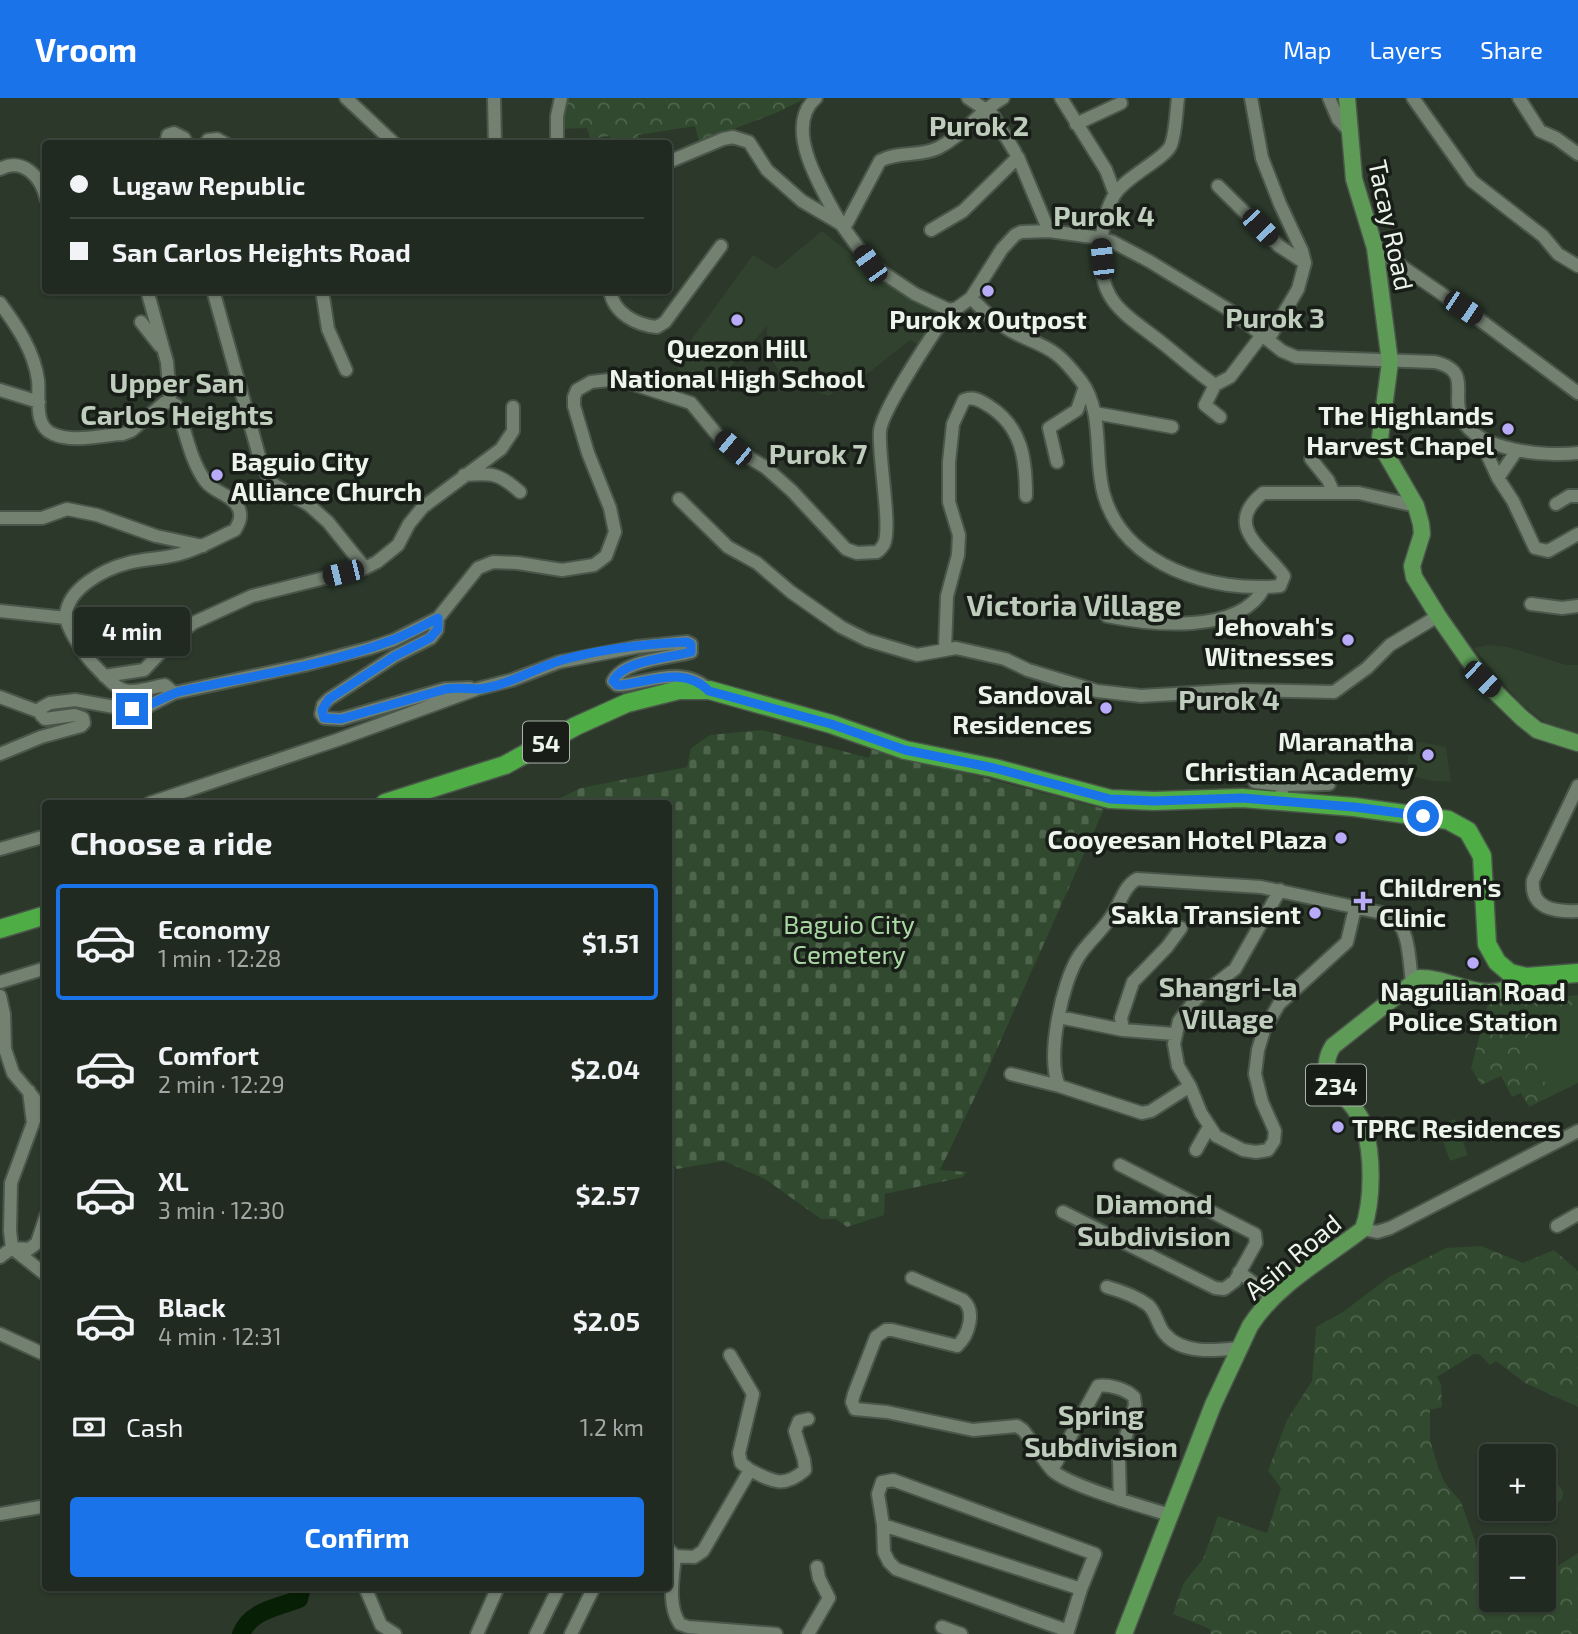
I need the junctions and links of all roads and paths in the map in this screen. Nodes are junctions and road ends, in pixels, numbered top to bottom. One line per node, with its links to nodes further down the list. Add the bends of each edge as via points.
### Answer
1 (346, 98): 20 (street)
2 (494, 98): 21 (street)
3 (561, 98): 22 (street)
4 (816, 98): 30 (street, via 802,121 805,147)
5 (968, 98): 15 (street)
6 (1003, 98): 15 (street)
7 (1060, 98): 16 (street)
8 (1178, 98): 29 (street, via 1170,146)
9 (1251, 98): 36 (street, via 1262,158)
10 (1329, 98): 17 (street)
11 (1347, 98): 17 (main road, Tacay Road)
12 (1413, 98): 37 (street, via 1472,181)
13 (1519, 98): 23 (street, via 1540,131)
14 (1121, 103): 16 (street)
15 (985, 108): 24 (street); 30 (street, via 966,130 935,150 880,161 847,223)
16 (1076, 124): 29 (street, via 1106,170)
17 (1350, 132): 35 (main road, Tacay Road, via 1354,179)
18 (167, 140): 19 (street, via 174,133)
19 (185, 140)
20 (391, 140)
21 (495, 140)
22 (557, 140)
23 (1578, 154)
24 (1016, 155): 31 (street, via 963,211); 32 (street)
25 (672, 161): 30 (street, via 712,142 742,139 754,146 774,177 802,201)
26 (0, 169): 28 (street, via 9,165 30,169)
27 (1218, 186): 36 (street, via 1271,240)
28 (42, 188)
29 (1115, 194): 33 (street)
30 (841, 224): 44 (street, via 870,264 915,295)
31 (931, 230)
32 (1049, 231): 33 (street); 42 (street, via 1015,235)
33 (1100, 238): 46 (street, via 1149,261); 50 (street, via 1106,288 1117,306)
34 (721, 246): 41 (street, via 657,327 625,314)
35 (1375, 247): 48 (main road, Tacay Road); 53 (street)
36 (1305, 263): 46 (street, via 1298,289)
37 (1578, 266)
38 (148, 294): 47 (street)
39 (214, 294): 77 (street, via 261,463 273,484 309,505)
40 (323, 294): 49 (street, via 328,329)
41 (611, 294)
42 (971, 299): 44 (street); 51 (street, via 1008,329 1056,354)
43 (0, 303): 54 (street, via 24,337 35,364)
44 (949, 310): 85 (street, via 880,428 886,537 877,552 846,549 792,491 719,436 691,403 626,382 591,382 578,390 574,406 615,522 606,556 594,565 562,570 493,562 478,568)
45 (141, 322): 47 (street)
46 (1265, 337): 48 (street, via 1296,358); 50 (street, via 1230,377)
47 (165, 355): 55 (street)
48 (1390, 362): 60 (street, via 1436,362 1452,368 1457,375 1463,422); 73 (main road, Tacay Road, via 1380,438)
49 (346, 370)
50 (1215, 386): 58 (street, via 1205,405)
51 (1085, 387): 57 (street); 64 (street, via 1077,410 1049,428)
52 (0, 390): 54 (street)
53 (1578, 393)
54 (39, 402): 55 (street, via 43,427 69,438 123,434)
55 (170, 402): 76 (street, via 176,405 204,479 239,507 235,530)
56 (513, 407): 65 (street, via 513,431 501,449)
57 (1094, 413): 59 (street); 78 (street, via 1104,495 1114,522 1144,552 1180,573)
58 (1220, 417)
59 (1172, 427)
60 (1479, 437): 61 (street); 66 (street)
61 (1517, 450): 62 (street); 66 (street)
62 (1578, 453)
63 (1311, 459): 67 (street)
64 (1057, 462)
65 (464, 475): 68 (street, via 495,474); 77 (street, via 423,507 398,545)
66 (1498, 478): 75 (street, via 1535,548 1548,551)
67 (1332, 491): 73 (street); 78 (street, via 1263,493 1248,507 1249,534 1284,576 1280,586)
68 (520, 492)
69 (1026, 496): 86 (street, via 1024,452 1014,429 978,399 964,400 953,424 949,462 949,502 959,535 947,596)
70 (1578, 496): 72 (street)
71 (679, 499): 86 (street, via 727,547 841,627 908,654)
72 (1556, 504)
73 (1416, 506): 83 (main road, via 1422,534 1412,566)
74 (0, 518): 76 (street, via 42,518 67,509)
75 (1578, 534)
76 (203, 546): 84 (street, via 100,574 74,596)
77 (365, 568): 87 (street, via 252,596 192,623 144,670)
78 (1264, 588): 82 (street, via 1243,610 1200,622)
79 (1531, 604): 80 (street)
80 (1578, 606)
81 (0, 611): 84 (street)
82 (1107, 616)
83 (1438, 616): 86 (street, via 1390,645 1334,692 1325,693 1113,694 1005,659); 93 (main road, via 1482,679 1522,718 1537,730)
84 (66, 618): 87 (street, via 85,656)
85 (438, 618): 88 (street, via 438,629 430,638 329,699 321,714 330,720 341,719 446,689); 90 (street, via 370,648)
86 (945, 648)
87 (104, 676): 90 (street, via 122,691 165,685)
88 (477, 689): 89 (street, via 588,654 687,642 691,652 654,659 617,674 613,681 622,685 682,676 699,681); 99 (street)
89 (709, 691): 98 (highway, 54, via 831,724 905,750 1100,797 1125,801); 100 (highway, 54, via 679,690 627,703 505,765)
90 (174, 693): 92 (street, via 145,708 75,700 44,705)
91 (0, 697): 92 (street)
92 (40, 712): 94 (street, via 45,719 81,716 83,723)
93 (1578, 743)
94 (0, 754)
95 (1255, 782): 98 (street)
96 (1329, 784): 98 (street)
97 (1578, 786): 105 (street, via 1532,890 1550,910)
98 (1282, 793): 111 (highway, 54, via 1441,818 1468,831 1483,862 1487,944 1504,969)
99 (159, 800)
100 (394, 800)
101 (42, 837): 102 (street)
102 (0, 849)
103 (1280, 890): 104 (street); 115 (street, via 1137,879 1077,958 1065,983); 117 (street, via 1235,969 1196,999)
104 (1355, 908): 113 (street, via 1398,920); 123 (street, via 1346,942 1279,1004 1264,1030 1255,1074 1275,1131 1274,1141 1268,1150 1243,1150 1216,1136)
105 (1578, 911)
106 (42, 916): 108 (highway)
107 (1181, 928): 116 (street, via 1133,982)
108 (0, 929)
109 (42, 969): 112 (street)
110 (1578, 973): 111 (highway)
111 (1527, 977): 113 (main road, via 1507,989 1481,992 1431,978)
112 (0, 982)
113 (1412, 982): 131 (main road, Asin Road / 234, via 1333,1046 1325,1064 1329,1077 1364,1125 1370,1204)
114 (0, 996): 121 (street, via 5,1049 13,1073)
115 (1059, 1017): 116 (street); 119 (street, via 1054,1070)
116 (1123, 1030): 117 (street)
117 (1174, 1034): 120 (street, via 1178,1066)
118 (1011, 1074): 119 (street)
119 (1059, 1086): 120 (street, via 1142,1113)
120 (1190, 1086): 123 (street)
121 (36, 1093): 122 (street); 132 (street, via 33,1123 11,1184)
122 (42, 1111)
123 (1209, 1127): 125 (street)
124 (1578, 1131): 131 (street, via 1390,1228 1377,1232)
125 (1196, 1150)
126 (1120, 1165): 135 (street, via 1255,1234 1258,1239)
127 (1063, 1212): 135 (street, via 1219,1290 1228,1287)
128 (1578, 1214): 129 (street)
129 (1557, 1226)
130 (42, 1228): 132 (street, via 37,1243 29,1249)
131 (1363, 1229): 138 (main road, Asin Road)
132 (12, 1248): 133 (street); 134 (street)
133 (0, 1257)
134 (42, 1272)
135 (1239, 1272): 138 (street)
136 (912, 1278): 145 (street, via 969,1305 971,1316 962,1342 957,1346 892,1330 881,1333 854,1394 855,1409 973,1430 1017,1426)
137 (1107, 1287): 140 (street, via 1150,1307 1166,1335 1183,1346)
138 (1273, 1298): 140 (main road, Asin Road)
139 (0, 1335): 141 (street)
140 (1238, 1348): 149 (main road, Asin Road)
141 (42, 1352)
142 (730, 1355): 144 (street, via 753,1394 739,1453 741,1463)
143 (808, 1419): 144 (street, via 795,1426 806,1466 800,1475 775,1482)
144 (750, 1469): 151 (street, via 703,1551 694,1557)
145 (1052, 1470): 146 (street); 146 (street, via 1098,1386 1128,1392 1135,1405 1119,1460)
146 (1120, 1500): 149 (street)
147 (42, 1507): 148 (street)
148 (0, 1514)
149 (1170, 1515): 168 (main road, Asin Road)
150 (883, 1525): 153 (street); 153 (street, via 879,1486 892,1480 1095,1554); 160 (street, via 884,1552 896,1569)
151 (672, 1553): 165 (street, via 673,1602 680,1624)
152 (817, 1567): 166 (street, via 829,1598)
153 (1081, 1588): 160 (street)
154 (366, 1591): 159 (street)
155 (496, 1591): 162 (street)
156 (557, 1591): 163 (street)
157 (592, 1591): 164 (street)
158 (942, 1627): 167 (street)
159 (379, 1629): 161 (street)
160 (1068, 1632)
161 (395, 1634)
162 (477, 1634)
163 (536, 1634)
164 (571, 1634)
165 (776, 1634)
166 (807, 1634)
167 (961, 1634)
168 (1125, 1634)

